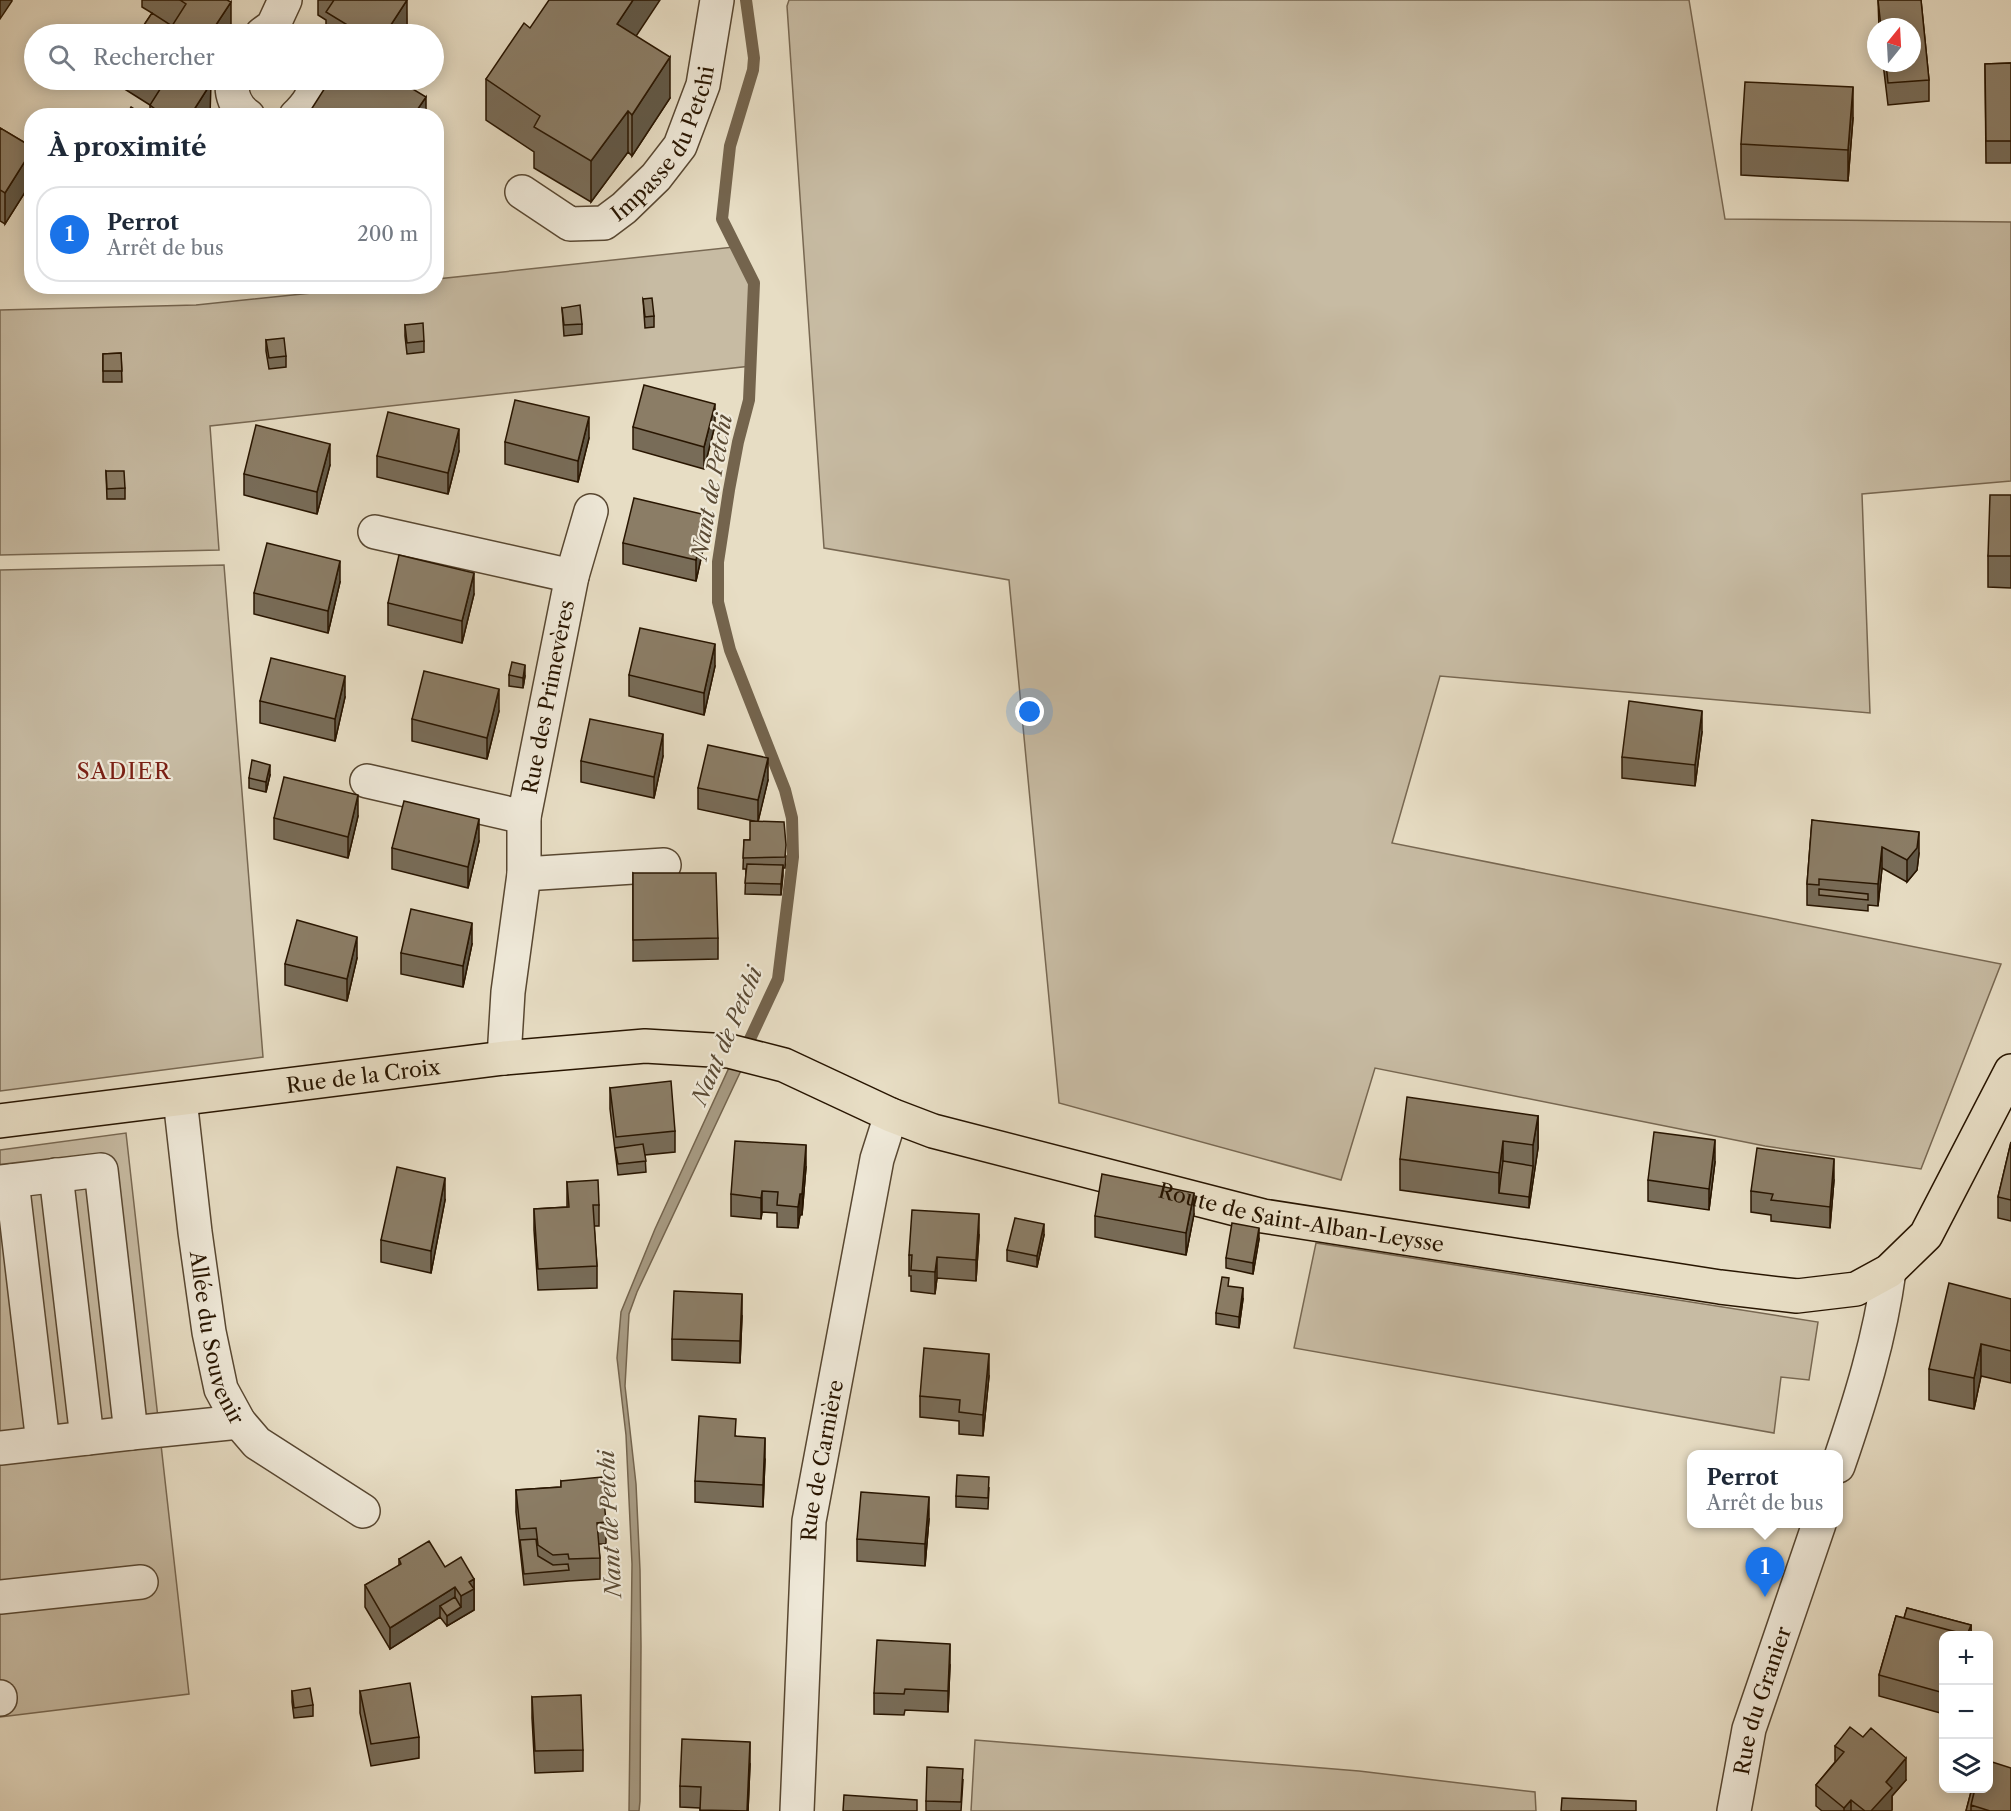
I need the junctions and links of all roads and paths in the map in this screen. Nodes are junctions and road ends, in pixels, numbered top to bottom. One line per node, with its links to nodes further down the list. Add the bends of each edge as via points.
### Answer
1 (717, 0): 4 (street, Impasse du Petchi, via 703,85 680,146 656,177 604,223 570,224)
2 (314, 90): 3 (street)
3 (304, 108)
4 (522, 192)
5 (591, 511): 7 (street, Rue des Primevères)
6 (375, 532): 7 (street, Rue des Primevères)
7 (572, 576): 9 (street, Rue des Primevères)
8 (368, 781): 9 (street, Rue des Primevères)
9 (524, 817): 11 (street, Rue des Primevères)
10 (664, 865): 11 (street)
11 (524, 874): 13 (street, Rue des Primevères, via 508,992)
12 (744, 1055): 13 (main road, Rue de la Croix, via 645,1046); 16 (main road, Route de Saint-Alban-Leysse, via 784,1065)
13 (504, 1058): 15 (main road, Rue de la Croix)
14 (2011, 1071): 20 (main road, Route de Saint-Alban-Leysse, via 1926,1235)
15 (180, 1099): 17 (main road, Rue de la Croix); 21 (street, Allée du Souvenir, via 209,1332 222,1389)
16 (891, 1115): 20 (main road, Route de Saint-Alban-Leysse, via 933,1131 1263,1216 1349,1231 1797,1296 1856,1289); 31 (street, Rue de Carnière, via 876,1159 809,1521)
17 (0, 1121)
18 (56, 1175): 19 (street); 22 (street, via 101,1170); 23 (street)
19 (6, 1181): 24 (street)
20 (1889, 1271): 26 (street, via 1864,1391)
21 (239, 1422): 22 (street); 27 (street, Allée du Souvenir, via 257,1443)
22 (131, 1433): 23 (street)
23 (87, 1438): 24 (street)
24 (43, 1443): 25 (street)
25 (0, 1448)
26 (1843, 1454)
27 (363, 1511)
28 (1818, 1528): 32 (street, Rue du Granier, via 1749,1729)
29 (141, 1582): 30 (street)
30 (0, 1597)
31 (797, 1811)
32 (1734, 1811)

